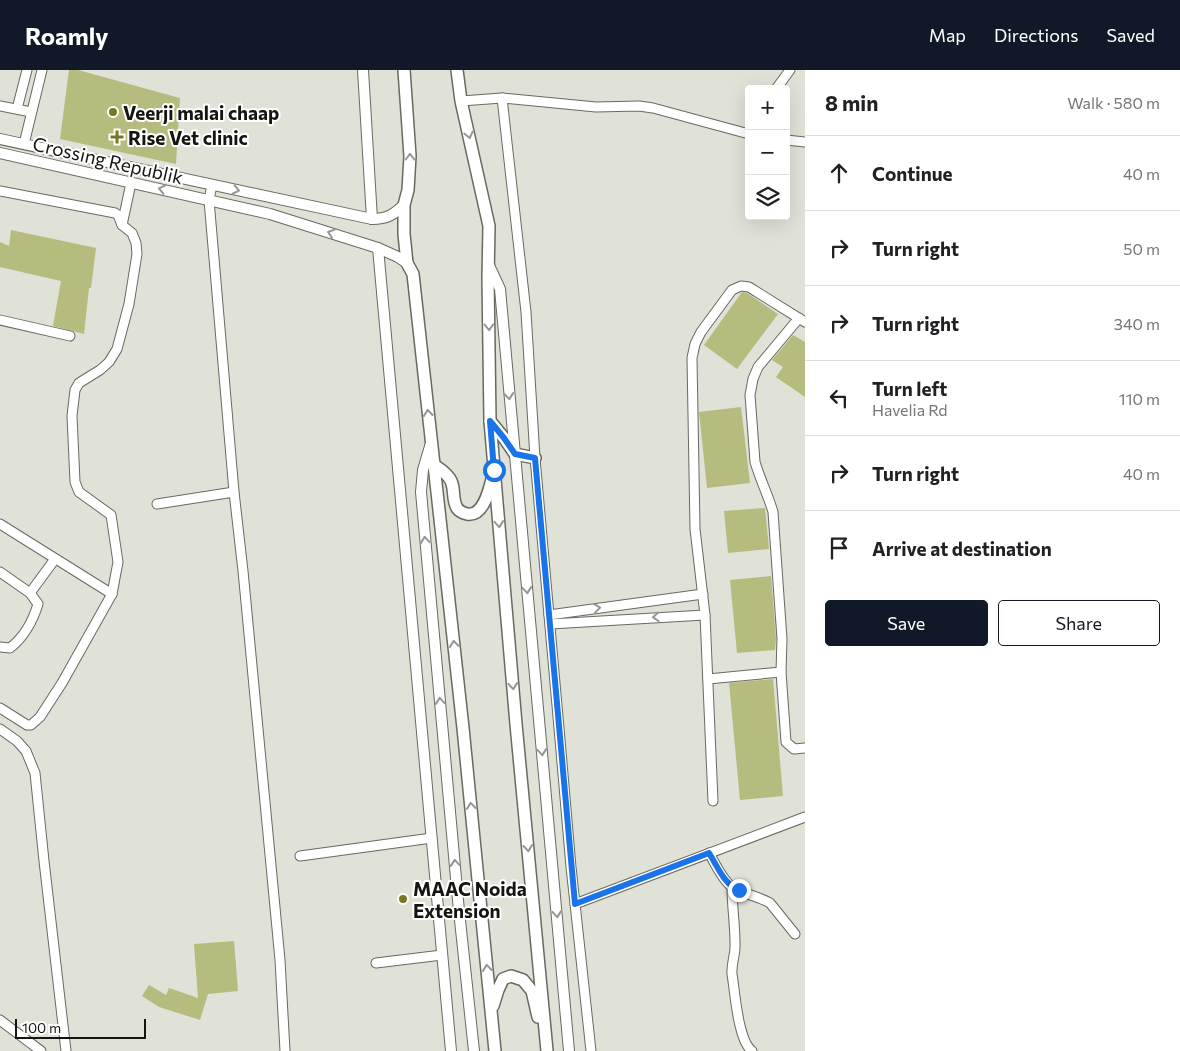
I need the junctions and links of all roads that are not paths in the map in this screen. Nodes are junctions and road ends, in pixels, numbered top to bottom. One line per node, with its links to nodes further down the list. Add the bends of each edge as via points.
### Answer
1 (27, 70): 11 (street)
2 (42, 70): 12 (street)
3 (363, 70): 24 (street)
4 (404, 70): 23 (main road, one-way to 4, via 410,156)
5 (457, 70): 9 (main road)
6 (790, 70): 7 (street)
7 (779, 85)
8 (502, 98): 9 (street); 13 (street, via 596,107 639,106); 35 (street, via 526,312)
9 (461, 101): 28 (main road, one-way to 28, via 489,226)
10 (0, 106): 11 (street)
11 (18, 110): 12 (street)
12 (31, 112): 17 (street)
13 (745, 131)
14 (0, 139): 17 (street)
15 (790, 140): 16 (street)
16 (805, 142)
17 (24, 144): 20 (street)
18 (0, 153): 19 (street, Crossing Republik)
19 (130, 182): 22 (street, Crossing Republik, one-way to 19); 25 (street)
20 (212, 185): 22 (street); 24 (street, one-way to 24)
21 (0, 191): 25 (street, via 115,213)
22 (209, 200): 26 (street, Crossing Republik, one-way to 22, via 270,214); 38 (street)
23 (404, 205): 24 (street, via 392,216); 27 (main road)
24 (372, 219)
25 (122, 225): 44 (street, via 132,233 137,254 129,304 117,349 109,362 79,383 72,416 75,482 79,492 111,515 118,562)
26 (378, 248): 27 (street, Crossing Republik); 56 (street)
27 (407, 263): 33 (main road, one-way to 27, via 413,274)
28 (488, 263): 32 (main road, one-way to 32); 34 (street, one-way to 34, via 500,289)
29 (0, 320): 31 (street)
30 (802, 320): 45 (street, via 749,287 740,286 732,290 695,344 692,358 695,529); 49 (street, via 758,367 750,395 755,462 773,512)
31 (70, 336)
32 (490, 421): 34 (main road); 37 (main road)
33 (431, 442): 36 (main road); 70 (street, one-way to 33, via 421,492)
34 (515, 454): 35 (main road); 73 (street, one-way to 73)
35 (535, 458): 47 (street)
36 (434, 465): 37 (main road, via 452,482 457,508 471,515 484,503); 64 (main road, one-way to 36)
37 (494, 470): 72 (main road, one-way to 72)
38 (234, 492): 39 (street); 68 (street, via 280,960)
39 (157, 504)
40 (0, 524): 41 (street)
41 (55, 559): 43 (street); 44 (street)
42 (0, 572): 43 (street)
43 (30, 593): 48 (street, via 38,604 35,614 18,642 10,648)
44 (112, 594): 51 (street, via 40,717 27,725)
45 (703, 594): 46 (street); 47 (street, one-way to 45)
46 (705, 615): 47 (street, one-way to 47); 50 (street)
47 (549, 619): 60 (street)
48 (0, 647)
49 (782, 672): 50 (street); 53 (street, via 786,742 794,749)
50 (708, 679): 54 (street)
51 (0, 708)
52 (0, 729): 67 (street, via 26,751 35,773)
53 (805, 748)
54 (714, 801)
55 (805, 817): 57 (street)
56 (432, 838): 58 (street); 62 (street)
57 (709, 853): 59 (street); 60 (street)
58 (300, 856)
59 (732, 887): 61 (street, via 770,903); 75 (street, via 735,940 732,974 741,1035)
60 (575, 904): 74 (street)
61 (796, 934)
62 (442, 954): 63 (street); 69 (street)
63 (376, 963)
64 (491, 1012): 71 (main road); 72 (main road, via 503,979 512,976 524,980 532,991)
65 (0, 1020): 66 (street)
66 (41, 1051)
67 (66, 1051)
68 (285, 1051)
69 (451, 1051)
70 (474, 1051)
71 (495, 1051)
72 (547, 1051)
73 (569, 1051)
74 (591, 1051)
75 (752, 1051)

